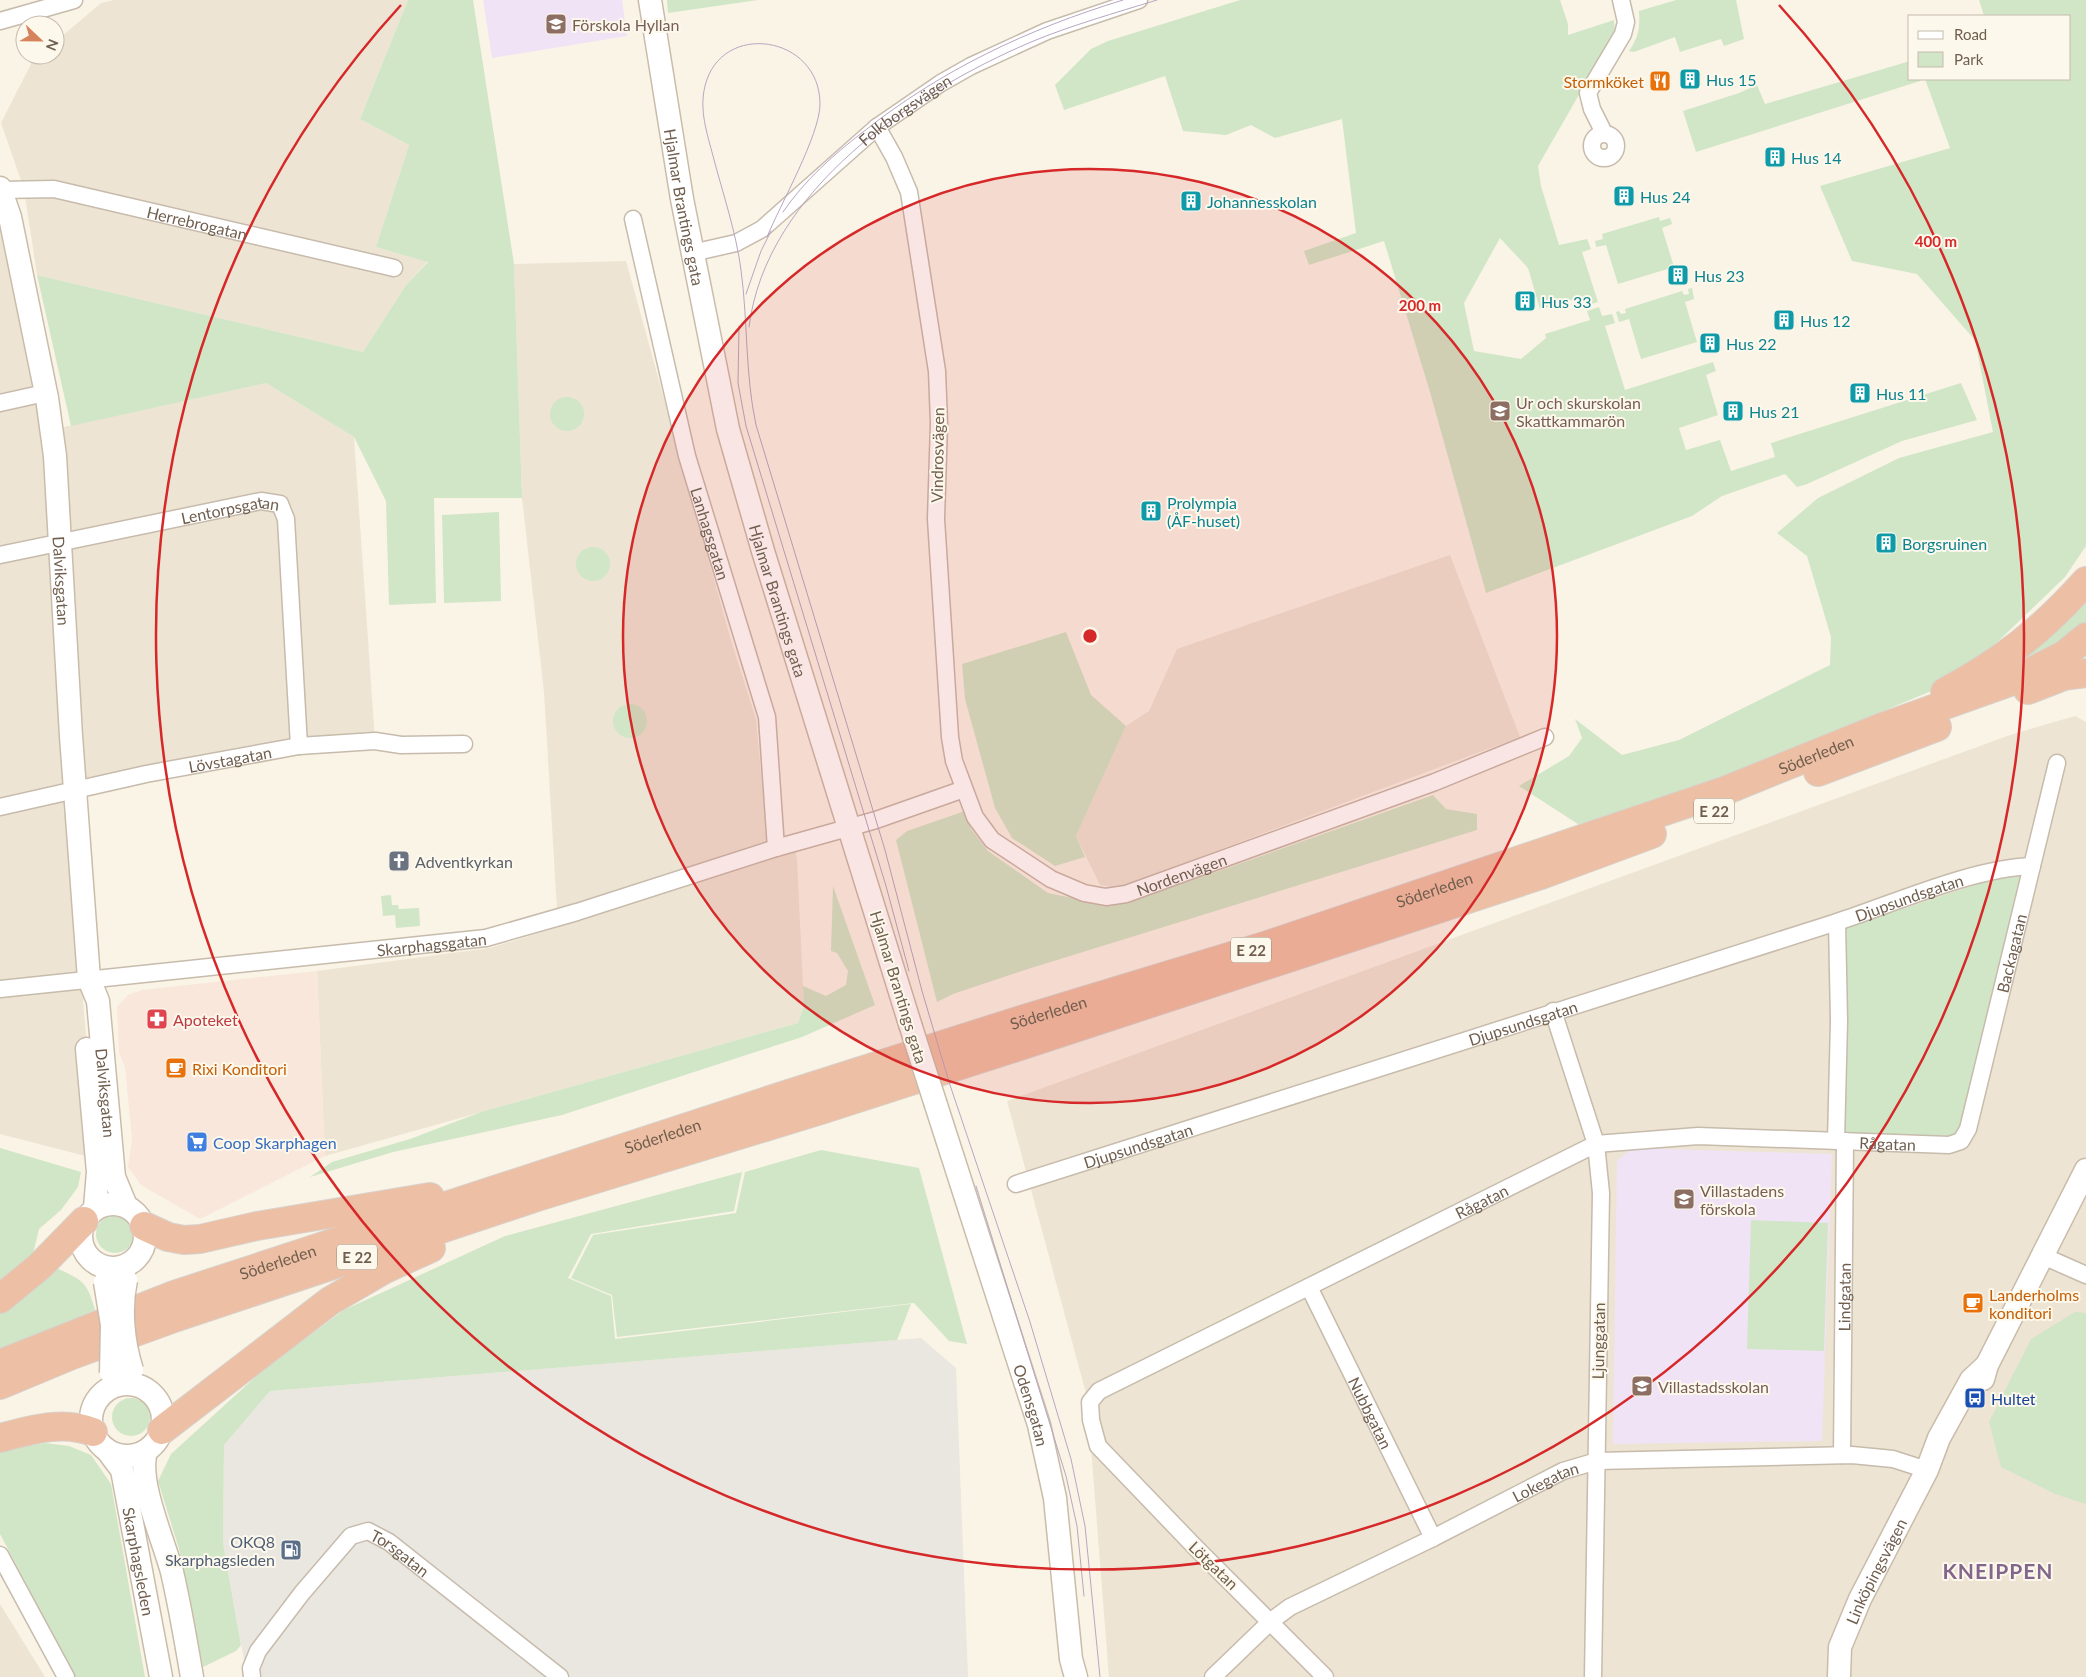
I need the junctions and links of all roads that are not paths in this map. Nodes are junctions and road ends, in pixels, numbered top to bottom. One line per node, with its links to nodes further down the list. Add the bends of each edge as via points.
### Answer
1 (74, 0): 5 (street)
2 (650, 0): 10 (street, Hjalmar Brantings gata, via 667,119)
3 (1139, 0): 6 (street, Folkborgsvägen, via 1065,24 1005,49 941,83)
4 (1621, 0): 7 (street, via 1626,22 1623,34 1588,93)
5 (0, 21)
6 (877, 127): 10 (street, Folkborgsvägen, via 762,229 741,242); 24 (street, Vindrosvägen, via 909,192 937,371 940,423 937,544 950,736 954,761)
7 (1604, 133)
8 (0, 189): 11 (street, Herrebrogatan, via 54,189); 12 (street, Dalviksgatan, via 10,217)
9 (633, 219): 28 (street, Lanhagsgatan, via 687,456 767,717)
10 (692, 253): 27 (street, Hjalmar Brantings gata, via 728,429)
11 (394, 268)
12 (45, 393): 13 (street); 14 (street, Dalviksgatan, via 55,456)
13 (0, 403)
14 (61, 542): 15 (street, Lentorpsgatan); 22 (street, Lentorpsgatan, via 261,501 280,504 286,519); 25 (street, Dalviksgatan)
15 (0, 555)
16 (2086, 581): 19 (highway, E 22, via 2038,631 2010,654)
17 (2086, 637): 19 (highway, Söderleden, via 2064,655 2016,680)
18 (2086, 674): 40 (highway, Söderleden / E 22, via 2055,680 1886,747 1541,875 824,1110)
19 (1880, 728): 40 (highway, Söderleden / E 22, via 1724,791 1277,942 1002,1026)
20 (1545, 737): 24 (street, Nordenvägen, via 1435,782 1126,894 1106,897 1084,893 1051,879 992,840 975,817)
21 (464, 744): 22 (street, Lövstagatan, via 401,745 375,741)
22 (299, 746): 25 (street, Lövstagatan, via 146,774)
23 (2056, 763): 29 (street, Backagatan)
24 (964, 789): 27 (street)
25 (75, 791): 26 (street, Lövstagatan); 31 (street, Dalviksgatan)
26 (0, 808)
27 (849, 828): 28 (street, Skarphagsgatan); 39 (street, Hjalmar Brantings gata, bridge)
28 (776, 848): 31 (street, Skarphagsgatan, via 486,938)
29 (2032, 866): 30 (street, Djupsundsgatan, via 2006,867); 35 (street, Backagatan, via 1968,1129)
30 (1837, 922): 33 (street, Djupsundsgatan); 34 (street, Lindgatan)
31 (89, 979): 32 (street, Skarphagsgatan); 41 (street, Dalviksgatan, via 98,1001 114,1177); 42 (street, Dalviksgatan, via 83,1001 98,1172)
32 (0, 989)
33 (1553, 1011): 36 (street, Ljunggatan); 38 (street, Djupsundsgatan)
34 (1840, 1141): 35 (street, Rågatan, via 1949,1145); 36 (street, Rågatan, via 1698,1136); 59 (street, Lindgatan)
35 (1961, 1141)
36 (1596, 1144): 48 (street, Rågatan); 60 (street, Ljunggatan, via 1601,1193)
37 (2086, 1170): 44 (street, Linköpingsvägen)
38 (1016, 1184)
39 (962, 1188): 65 (street, Odensgatan, via 1039,1425 1055,1498)
40 (528, 1190): 43 (highway, via 257,1226 200,1239 168,1237); 50 (highway, Söderleden / E 22, via 174,1295); 52 (highway, Söderleden / E 22, via 72,1355); 56 (highway, via 330,1302)
41 (126, 1206): 42 (street, via 108,1204); 43 (street, via 137,1214)
42 (90, 1215): 46 (street, Dalviksgatan, via 80,1236 82,1247); 49 (highway, via 40,1266)
43 (144, 1226): 45 (street, via 144,1248)
44 (2043, 1256): 47 (street); 61 (street, Linköpingsvägen, via 1987,1364 1971,1380 1934,1448)
45 (136, 1260): 46 (street); 46 (street, via 120,1268 107,1268)
46 (109, 1276): 51 (street, bridge, via 123,1304 127,1353)
47 (2086, 1276)
48 (1309, 1287): 58 (street, Rågatan, via 1099,1391 1090,1402 1091,1420 1098,1446); 62 (street, Nubbgatan)
49 (0, 1299)
50 (0, 1364)
51 (122, 1372): 53 (street); 54 (street)
52 (0, 1385)
53 (146, 1389): 54 (street, via 124,1384); 56 (street, via 154,1395 162,1410)
54 (102, 1394): 57 (street, via 93,1408 91,1421)
55 (0, 1438): 57 (highway, via 56,1426 80,1427)
56 (154, 1440): 57 (street, via 132,1456 120,1455); 68 (street, Skarphagsleden, via 142,1462 145,1486 172,1573)
57 (100, 1441): 67 (street, Skarphagsleden, via 122,1470)
58 (1104, 1452): 64 (street, Lötgatan)
59 (1842, 1455): 60 (street, Lokegatan); 61 (street, Lokegatan, via 1893,1459)
60 (1596, 1460): 62 (street, Lokegatan, via 1563,1471); 75 (street, Ljunggatan)
61 (1927, 1470): 76 (street, Linköpingsvägen, via 1847,1629 1840,1647)
62 (1433, 1538): 64 (street, Lokegatan, via 1290,1607)
63 (0, 1555): 66 (street)
64 (1271, 1621): 73 (street, Lokegatan); 74 (street, Lötgatan)
65 (1068, 1628): 71 (street, Odensgatan); 72 (street, Odensgatan)
66 (66, 1677)
67 (161, 1677)
68 (192, 1677)
69 (252, 1677): 70 (street, Torsgatan, via 251,1668 258,1651 302,1594 351,1536 368,1531 389,1542)
70 (560, 1677)
71 (1076, 1677)
72 (1087, 1677)
73 (1213, 1677)
74 (1325, 1677)
75 (1593, 1677)
76 (1840, 1677)

